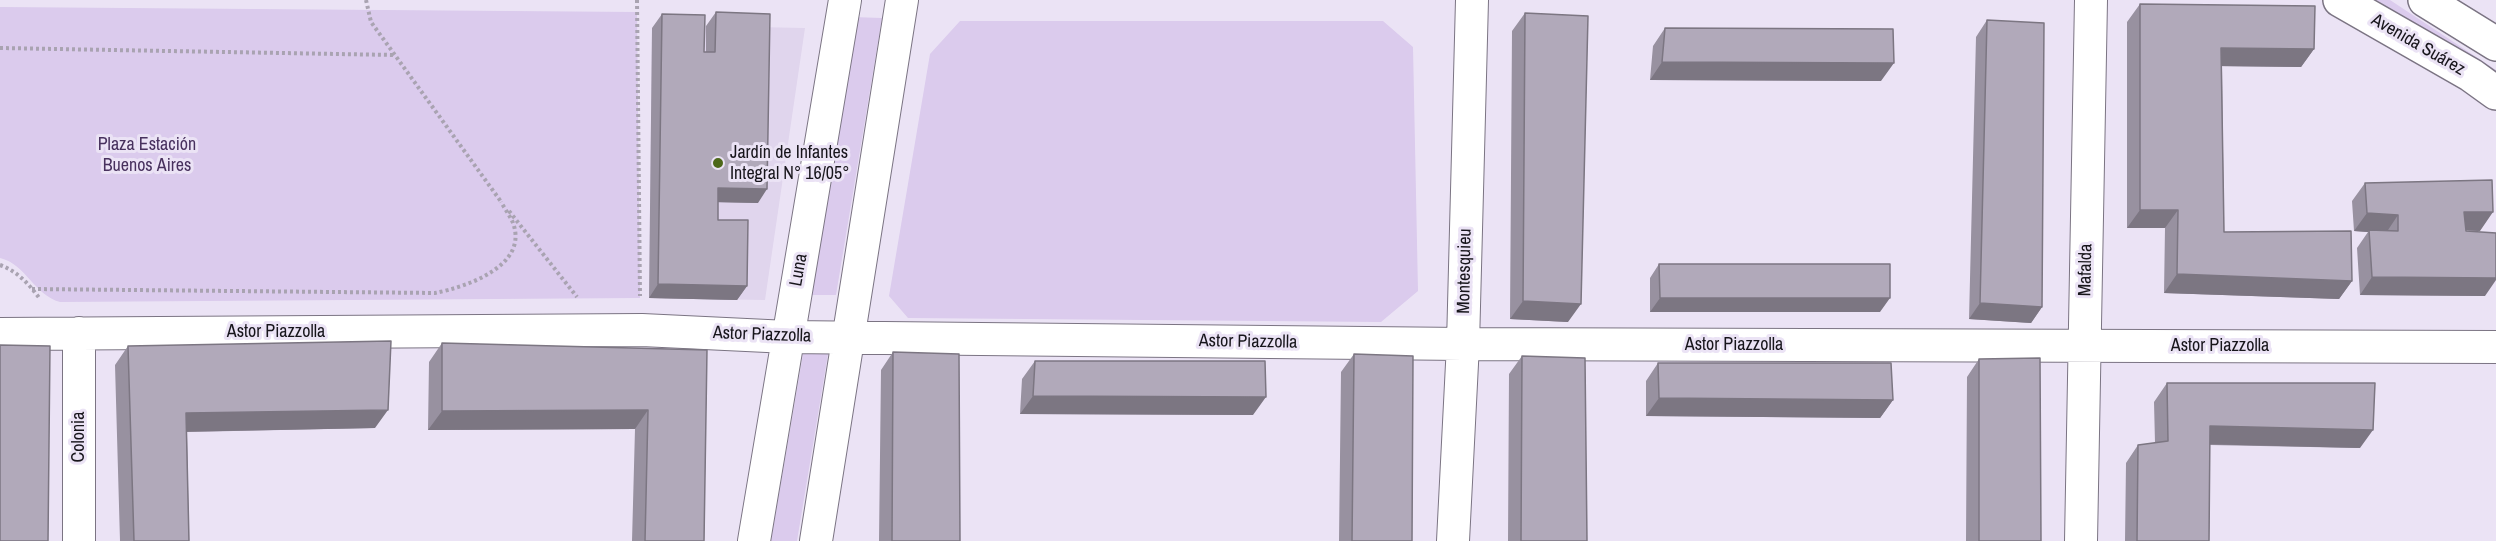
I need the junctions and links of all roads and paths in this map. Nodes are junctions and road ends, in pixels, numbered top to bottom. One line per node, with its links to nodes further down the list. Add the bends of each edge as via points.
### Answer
1 (366, 0): 11 (path, via 371,22)
2 (637, 0): 17 (path)
3 (845, 0): 21 (street, Luna)
4 (902, 0): 20 (street)
5 (1472, 0): 22 (street, Montesquieu)
6 (2091, 0): 23 (street, Mafalda)
7 (2340, 0): 12 (street, Avenida Suárez)
8 (2425, 0): 9 (street)
9 (2496, 44)
10 (0, 48): 11 (path)
11 (394, 55): 13 (path)
12 (2496, 93)
13 (501, 202): 15 (path, via 514,225 513,248 501,265 462,288 435,293); 16 (path)
14 (0, 265): 15 (path, via 10,268)
15 (32, 289): 19 (path)
16 (603, 330): 17 (street, Astor Piazzolla); 19 (street, Astor Piazzolla)
17 (642, 330): 21 (street, Astor Piazzolla)
18 (0, 334): 19 (street, Astor Piazzolla)
19 (72, 334): 25 (street, Colonia)
20 (848, 337): 21 (street, Astor Piazzolla); 22 (street, Astor Piazzolla); 27 (street)
21 (788, 338): 26 (street, Luna)
22 (1463, 344): 23 (street, Astor Piazzolla); 28 (street, Montesquieu)
23 (2084, 345): 24 (street, Astor Piazzolla); 29 (street, Mafalda)
24 (2496, 347)
25 (79, 541)
26 (754, 541)
27 (816, 541)
28 (1453, 541)
29 (2081, 541)

